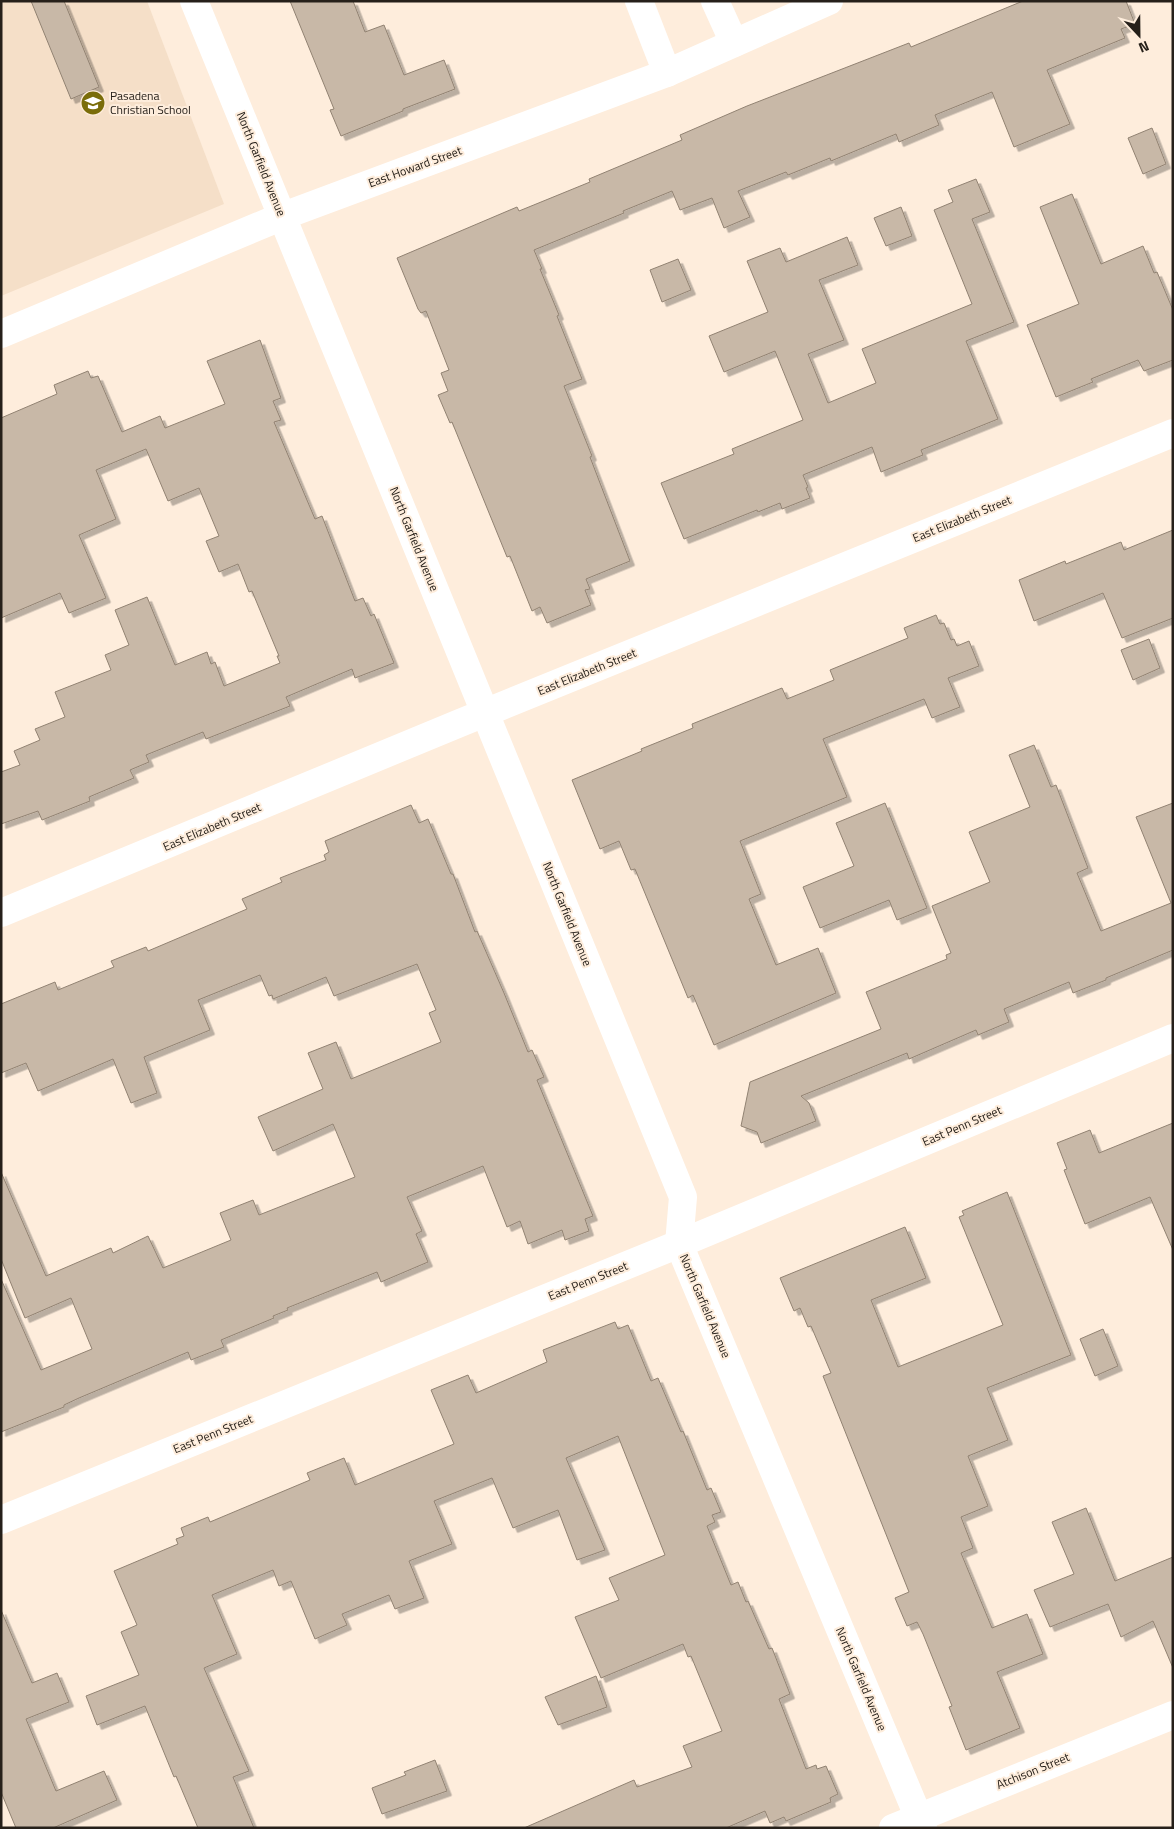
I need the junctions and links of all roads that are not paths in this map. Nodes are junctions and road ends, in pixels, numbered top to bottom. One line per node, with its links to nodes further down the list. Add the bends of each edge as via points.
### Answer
1 (194, 1): 7 (street, North Garfield Avenue)
2 (639, 1): 6 (street)
3 (716, 1): 5 (street)
4 (829, 1): 5 (street, East Howard Street)
5 (734, 43): 6 (street, East Howard Street)
6 (667, 73): 7 (street, East Howard Street)
7 (282, 216): 8 (street, East Howard Street); 10 (street, North Garfield Avenue)
8 (1, 334)
9 (1173, 433): 10 (street, East Elizabeth Street)
10 (486, 713): 11 (street, East Elizabeth Street); 13 (street, North Garfield Avenue, via 684,1197)
11 (1, 914)
12 (1173, 1038): 13 (street, East Penn Street)
13 (679, 1244): 14 (street, East Penn Street); 16 (street, North Garfield Avenue)
14 (1, 1520)
15 (1173, 1715): 16 (street, Atchison Street)
16 (921, 1822): 17 (street, Atchison Street)
17 (893, 1828)

